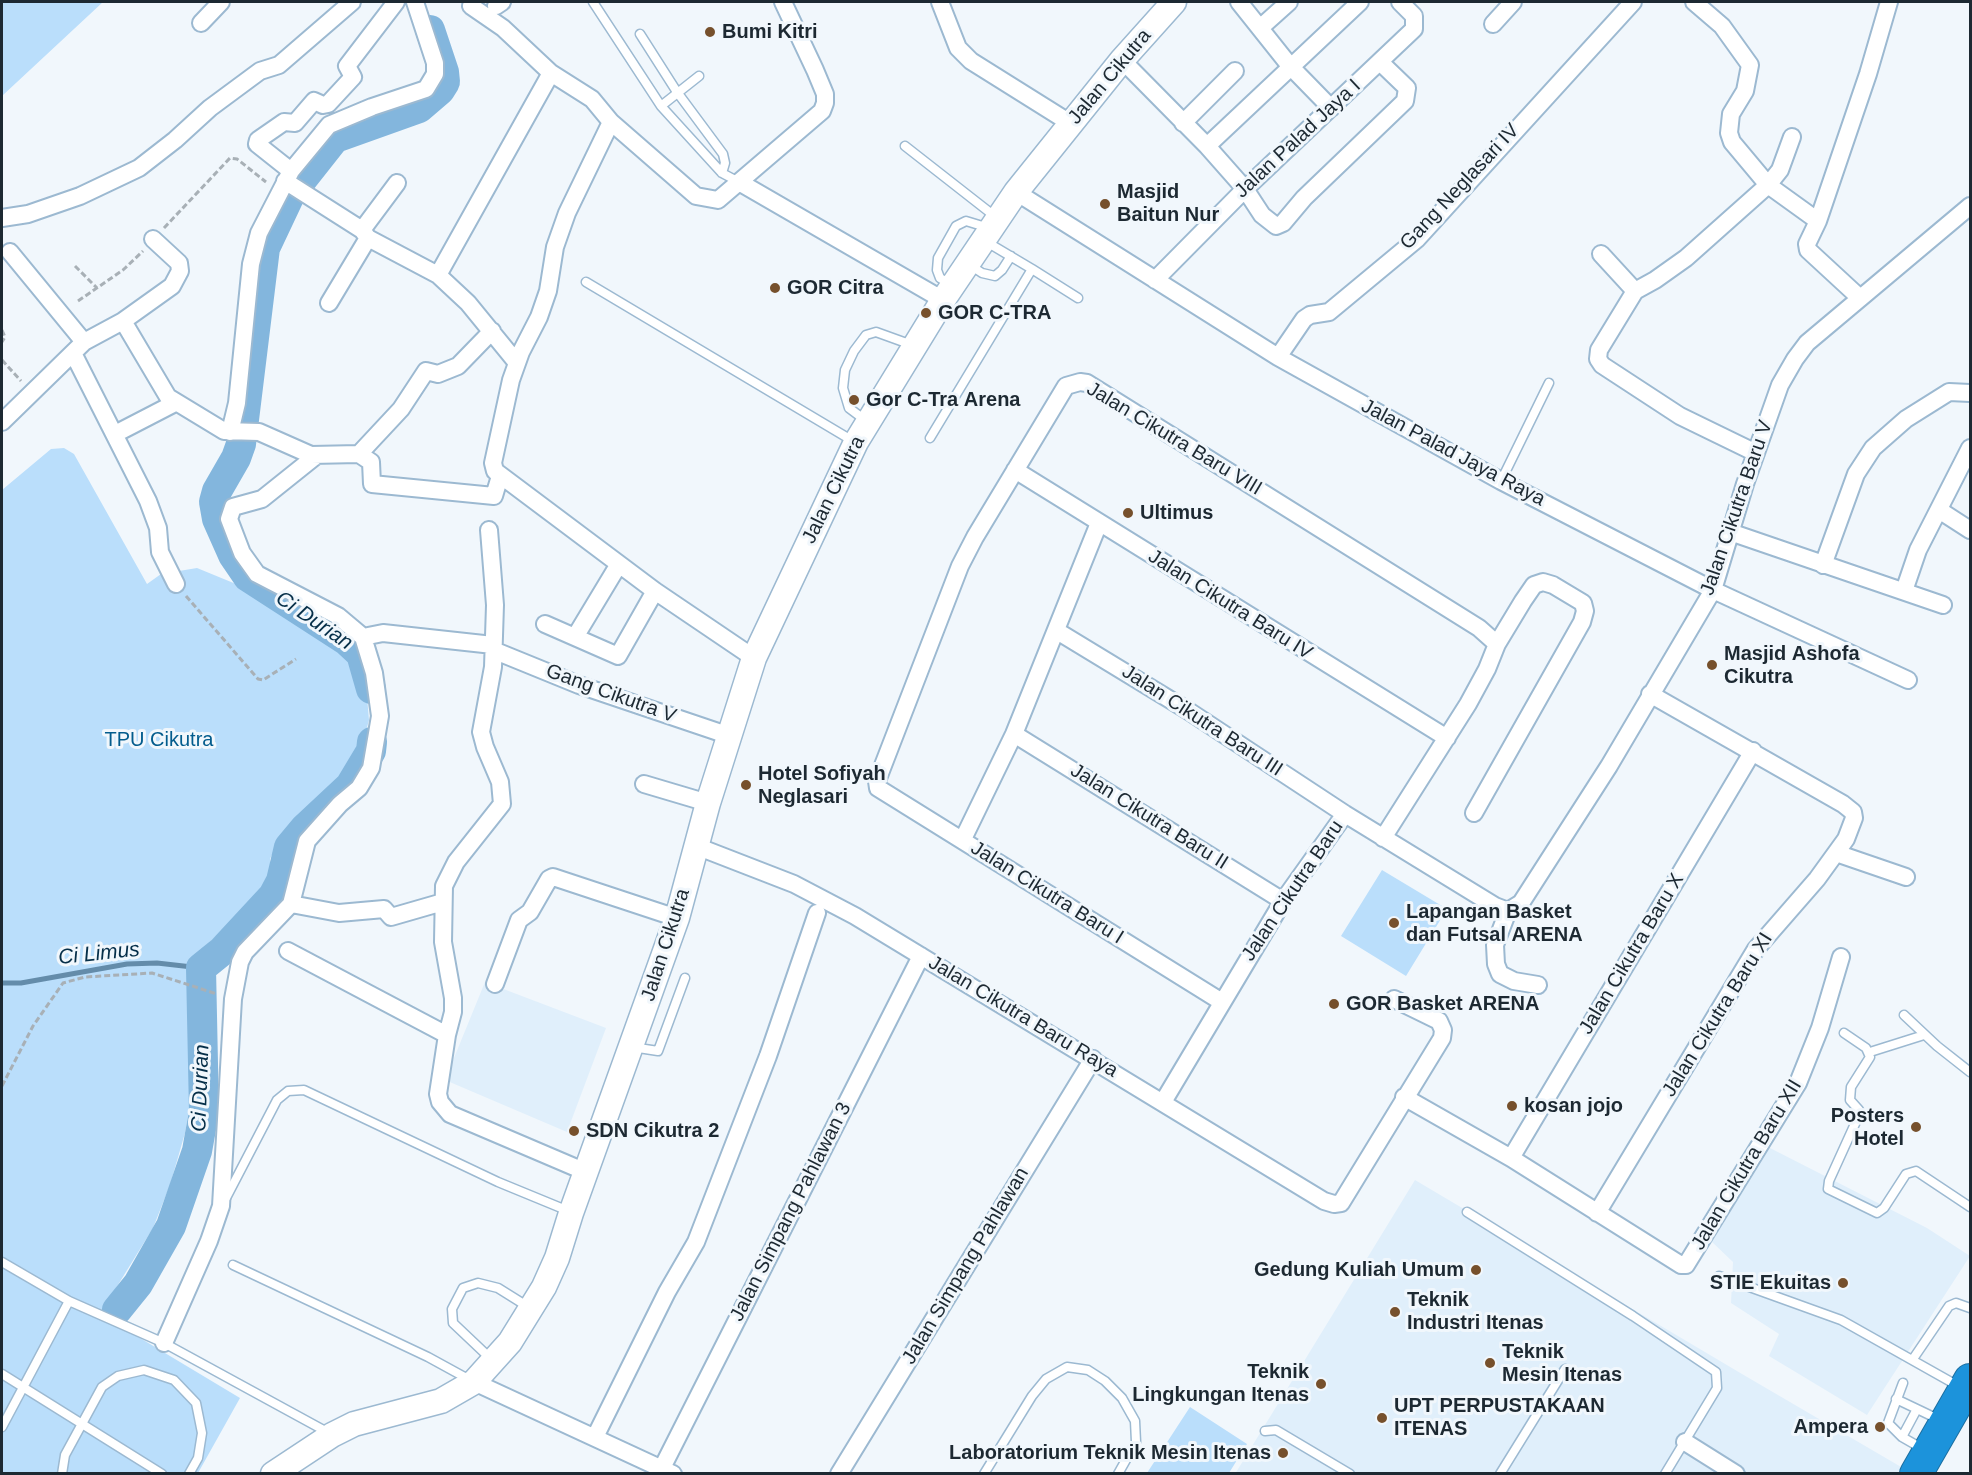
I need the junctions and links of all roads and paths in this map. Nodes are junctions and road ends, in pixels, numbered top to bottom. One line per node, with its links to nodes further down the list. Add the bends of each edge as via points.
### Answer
1 (221, 2): 18 (street)
2 (352, 2): 45 (street, via 279,65 260,71 138,168 80,196 28,214)
3 (396, 2): 38 (street, via 346,66 352,76 328,104 314,101 296,123 284,122 258,140 257,144)
4 (415, 2): 38 (street, via 435,63 435,74 426,89 329,125)
5 (593, 2): 29 (lane)
6 (783, 2): 39 (street, via 825,94 825,103 822,111)
7 (940, 2): 32 (street, via 958,48)
8 (1174, 2): 22 (main road, Jalan Cikutra)
9 (1239, 2): 20 (street)
10 (1289, 2): 20 (street)
11 (1360, 2): 24 (street)
12 (1400, 2): 23 (street, Jalan Palad Jaya I, via 1414,16 1414,29)
13 (1513, 2): 19 (street)
14 (1633, 2): 72 (street, Gang Neglasari IV, via 1417,239 1329,312 1304,319)
15 (1694, 2): 41 (street, via 1722,26 1750,66 1745,91 1731,114 1729,133)
16 (1889, 2): 46 (street)
17 (471, 6): 26 (street, via 502,28)
18 (201, 23)
19 (1492, 24)
20 (1260, 28): 24 (street)
21 (640, 34): 28 (lane)
22 (1122, 60): 32 (main road, Jalan Cikutra); 33 (street)
23 (1380, 62): 30 (street, Jalan Palad Jaya I); 42 (street, via 1407,88 1405,101 1283,223 1270,223)
24 (1290, 66): 30 (street); 36 (street)
25 (1235, 71): 33 (street)
26 (551, 73): 31 (street, via 592,99); 56 (street)
27 (699, 76): 28 (lane)
28 (677, 92): 29 (lane); 37 (lane, via 723,154)
29 (661, 106): 37 (lane)
30 (1331, 108): 42 (street, Jalan Palad Jaya I)
31 (611, 122): 39 (street, via 696,196 718,200); 74 (street, via 567,213 555,247 542,309)
32 (1070, 123): 43 (main road, Jalan Cikutra)
33 (1183, 123): 36 (street)
34 (1792, 137): 41 (street, via 1780,170)
35 (905, 146): 47 (lane)
36 (1207, 146): 42 (street)
37 (722, 173): 39 (lane)
38 (286, 182): 48 (street); 49 (path, via 230,158); 80 (street, via 259,233 251,264)
39 (739, 182): 61 (street)
40 (396, 183): 48 (street)
41 (1768, 185): 46 (street); 60 (street, via 1686,258)
42 (1245, 189): 57 (street, Jalan Palad Jaya I)
43 (1016, 192): 47 (main road, Jalan Cikutra); 57 (street, Jalan Palad Jaya Raya)
44 (1971, 206): 63 (street, Jalan Cikutra Baru V)
45 (2, 218)
46 (1818, 221): 63 (street, via 1808,250)
47 (990, 229): 52 (lane); 53 (main road, Jalan Cikutra); 61 (lane, via 966,221 956,226 938,258 937,270)
48 (365, 234): 56 (street); 65 (street)
49 (153, 239): 59 (path, via 123,270); 66 (street, via 179,262 180,271 172,286)
50 (10, 252): 71 (street)
51 (1601, 254): 60 (street)
52 (1011, 256): 53 (lane, via 995,276); 55 (lane)
53 (968, 263): 61 (main road, Jalan Cikutra)
54 (75, 266): 59 (path)
55 (1032, 269): 62 (lane); 83 (lane)
56 (438, 275): 68 (street)
57 (1155, 280): 72 (street, Jalan Palad Jaya Raya)
58 (586, 282): 81 (lane)
59 (97, 288): 64 (path)
60 (1635, 291): 85 (street, via 1599,350 1602,365 1680,416)
61 (948, 293): 70 (main road, Jalan Cikutra)
62 (1078, 298)
63 (1860, 298): 85 (street, Jalan Cikutra Baru V, via 1807,343 1795,359 1779,385)
64 (78, 301)
65 (329, 303)
66 (123, 321): 71 (street); 78 (street)
67 (2, 330): 69 (path)
68 (492, 331): 74 (street); 86 (street, via 458,366 438,374 426,371 401,409)
69 (2, 342)
70 (915, 346): 81 (main road, Jalan Cikutra); 81 (lane, via 876,332 866,335 854,351 845,370 843,388)
71 (78, 348): 77 (street); 82 (street)
72 (1278, 357): 90 (street, Jalan Palad Jaya Raya)
73 (2, 360): 77 (path)
74 (517, 363): 89 (street, via 493,463)
75 (1549, 383): 90 (lane)
76 (1971, 393): 97 (street, via 1949,392 1906,419 1873,448 1856,474)
77 (33, 394): 79 (street)
78 (175, 403): 80 (street); 82 (street)
79 (2, 422)
80 (236, 431): 87 (street, via 259,432)
81 (862, 432): 109 (main road, Jalan Cikutra)
82 (115, 434): 98 (street, via 148,501 158,528 160,552)
83 (930, 438)
84 (1971, 448): 91 (street)
85 (1756, 453): 95 (street, Jalan Cikutra Baru V)
86 (359, 454): 87 (street); 89 (street, via 371,462 372,484 494,496)
87 (317, 455): 105 (street, via 262,499 233,507 229,519 242,553 257,574 338,616)
88 (1015, 470): 92 (street, Jalan Cikutra Baru IV); 107 (street, Jalan Cikutra Baru VIII, via 1066,386 1087,383 1479,628); 117 (street, Jalan Cikutra Baru VIII, via 960,566)
89 (500, 476): 96 (street)
90 (1501, 481): 99 (street, Jalan Palad Jaya Raya)
91 (1939, 510): 94 (street); 101 (street, via 1918,550)
92 (1098, 524): 104 (street); 115 (street, Jalan Cikutra Baru IV)
93 (489, 530): 108 (street, via 495,604)
94 (1971, 530)
95 (1730, 532): 97 (street); 99 (street, Jalan Cikutra Baru V)
96 (619, 564): 100 (street); 106 (street)
97 (1823, 565): 101 (street)
98 (176, 584): 110 (path, via 258,679 263,680)
99 (1713, 590): 111 (street, Jalan Palad Jaya Raya); 112 (street, Jalan Cikutra Baru V)
100 (655, 591): 106 (street, via 618,656); 109 (street)
101 (1904, 591): 102 (street)
102 (1943, 605)
103 (545, 624): 106 (street)
104 (1057, 631): 113 (street); 121 (street, Jalan Cikutra Baru III, via 1187,710)
105 (363, 637): 108 (street, Gang Cikutra V, via 383,633); 129 (street, via 374,673 380,716 371,768 359,788 339,804 307,842)
106 (575, 638)
107 (1497, 644): 115 (street); 120 (street, via 1534,585 1553,585 1583,603 1585,611 1577,637 1550,675)
108 (493, 647): 114 (street, Gang Cikutra V, via 579,685); 127 (street, via 481,732 500,782 502,804 447,875)
109 (754, 658): 114 (main road, Jalan Cikutra)
110 (296, 659)
111 (1908, 680)
112 (1650, 694): 116 (street, Jalan Cikutra Baru XI); 130 (street, Jalan Cikutra Baru V, via 1521,903)
113 (1014, 734): 123 (street); 128 (street, Jalan Cikutra Baru II)
114 (730, 736): 119 (main road, Jalan Cikutra)
115 (1447, 738): 122 (street)
116 (1753, 750): 125 (street, Jalan Cikutra Baru XI, via 1853,812 1853,826); 153 (street, Jalan Cikutra Baru X)
117 (877, 781): 123 (street, Jalan Cikutra Baru I, via 883,793)
118 (644, 784): 119 (street)
119 (708, 803): 124 (main road, Jalan Cikutra)
120 (1474, 813)
121 (1345, 814): 122 (street, Jalan Cikutra Baru); 128 (street, Jalan Cikutra Baru)
122 (1383, 838): 130 (street, Jalan Cikutra Baru)
123 (963, 839): 141 (street, Jalan Cikutra Baru I)
124 (696, 846): 132 (main road, Jalan Cikutra); 134 (street, Jalan Cikutra Baru Raya, via 826,900)
125 (1836, 853): 126 (street); 159 (street, Jalan Cikutra Baru XI, via 1756,949)
126 (1906, 877)
127 (443, 902): 129 (street, via 391,917 384,909 339,913); 144 (street, via 442,942 453,998)
128 (1283, 902): 141 (street, Jalan Cikutra Baru)
129 (291, 904): 155 (street, via 245,952 237,974)
130 (1508, 911): 138 (street, via 1495,945 1500,974)
131 (817, 913): 182 (street, via 768,1056 696,1242)
132 (677, 918): 137 (street, via 553,877 530,912 519,920); 146 (main road, Jalan Cikutra)
133 (288, 951): 144 (street)
134 (921, 956): 148 (street, Jalan Cikutra Baru Raya); 185 (street, Jalan Simpang Pahlawan 3)
135 (1841, 957): 159 (street, Jalan Cikutra Baru XII, via 1820,1028 1798,1083 1686,1265)
136 (685, 978): 146 (lane, via 658,1051)
137 (495, 984)
138 (1538, 985)
139 (224, 996): 150 (path, via 152,973 85,977 63,983 33,1026)
140 (1394, 999): 151 (street, via 1439,1021 1443,1030 1442,1038)
141 (1222, 1002): 152 (street, Jalan Cikutra Baru)
142 (1904, 1015): 145 (lane)
143 (1844, 1033): 147 (lane)
144 (447, 1035): 154 (street, via 438,1094 450,1114)
145 (1924, 1035): 147 (lane); 149 (lane)
146 (632, 1047): 154 (main road, Jalan Cikutra)
147 (1870, 1052): 156 (lane, via 1869,1062 1851,1087 1850,1100 1859,1115 1828,1181 1828,1189 1877,1213 1906,1173 1916,1171)
148 (1093, 1059): 152 (street, Jalan Cikutra Baru Raya); 190 (street, Jalan Simpang Pahlawan)
149 (1971, 1072)
150 (2, 1086)
151 (1404, 1097): 152 (street, Jalan Cikutra Baru Raya, via 1341,1203 1324,1201); 153 (street)
152 (1163, 1102)
153 (1511, 1158): 159 (street)
154 (586, 1172): 158 (main road, Jalan Cikutra)
155 (221, 1206): 158 (lane, via 277,1100 288,1091 304,1090); 166 (street)
156 (1971, 1208)
157 (1467, 1212): 183 (lane, via 1716,1372 1718,1388)
158 (571, 1213): 164 (main road, Jalan Cikutra, via 558,1258)
159 (1598, 1213)
160 (2, 1262): 163 (lane)
161 (233, 1265): 171 (lane)
162 (1719, 1276): 167 (lane, via 1841,1320)
163 (69, 1301): 166 (lane); 174 (lane)
164 (531, 1308): 168 (main road, Jalan Cikutra); 168 (lane, via 478,1283 463,1288 452,1309 453,1323)
165 (1971, 1308): 167 (lane, via 1956,1303 1949,1306)
166 (164, 1343): 181 (lane)
167 (1913, 1359): 173 (lane)
168 (493, 1362): 171 (main road, Jalan Cikutra)
169 (1565, 1369): 194 (lane)
170 (2, 1374): 174 (lane)
171 (474, 1382): 181 (main road, Jalan Cikutra, via 441,1401 354,1424); 182 (street)
172 (1903, 1383): 175 (lane)
173 (1968, 1385): 177 (highway)
174 (24, 1388): 178 (lane); 179 (lane)
175 (1896, 1399): 176 (lane); 184 (lane, via 1888,1423)
176 (1917, 1409): 177 (lane); 184 (lane)
177 (1946, 1423): 184 (highway)
178 (80, 1424): 186 (lane); 187 (lane); 188 (lane, via 102,1387 118,1376 144,1370 174,1380 196,1403 202,1433 198,1458)
179 (2, 1427)
180 (1265, 1431): 193 (lane, via 1276,1430)
181 (332, 1435): 189 (main road, Jalan Cikutra)
182 (595, 1437): 185 (street)
183 (1685, 1442): 195 (lane); 196 (street)
184 (1918, 1461)
185 (667, 1471)
186 (62, 1473)
187 (162, 1473)
188 (189, 1473)
189 (273, 1473)
190 (839, 1473)
191 (984, 1473): 192 (lane, via 1032,1396 1046,1379 1067,1367 1088,1370 1105,1381 1122,1398 1135,1420 1136,1442)
192 (1118, 1473)
193 (1350, 1473)
194 (1500, 1473)
195 (1665, 1473)
196 (1736, 1473)

